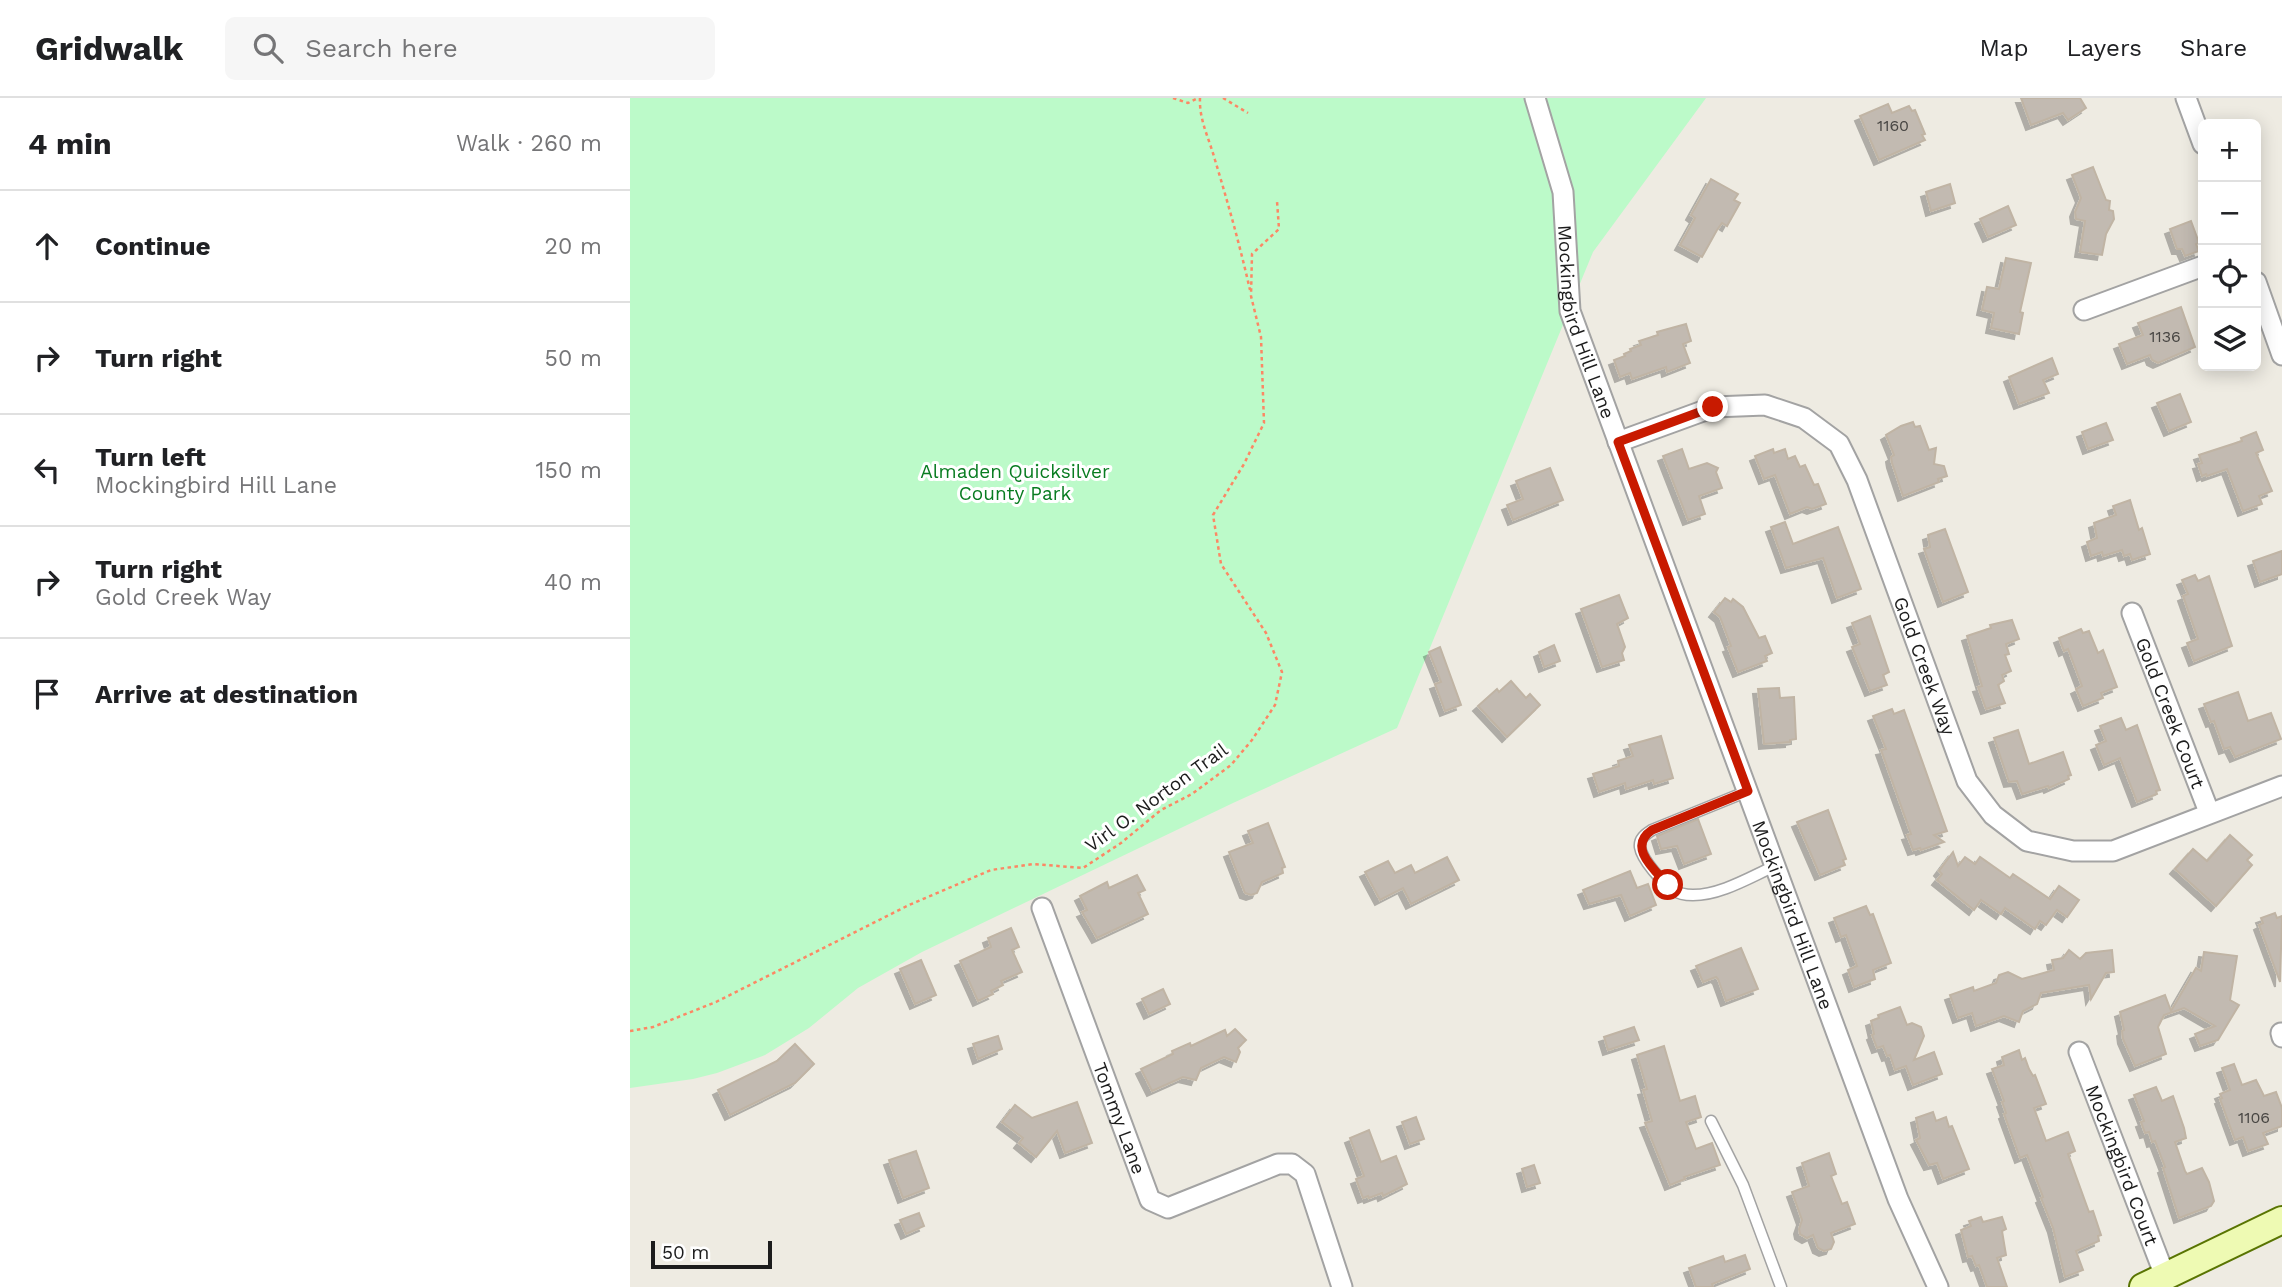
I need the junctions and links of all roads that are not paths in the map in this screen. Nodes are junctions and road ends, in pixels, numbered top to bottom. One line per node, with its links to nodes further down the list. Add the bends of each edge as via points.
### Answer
1 (1535, 98): 8 (street, Mockingbird Hill Lane, via 1563,192 1570,311)
2 (2186, 98): 3 (street)
3 (2198, 130)
4 (2198, 267): 6 (street)
5 (2261, 296): 7 (street)
6 (2084, 310)
7 (2282, 355)
8 (1618, 442): 11 (street, Mockingbird Hill Lane); 12 (street, Gold Creek Way, via 1713,407 1765,405 1804,418 1839,444 1857,480 1967,781 1993,815 2028,841 2073,851 2113,851)
9 (2132, 613): 12 (street, Gold Creek Court)
10 (2282, 786): 12 (street, Gold Creek Way)
11 (1748, 791): 13 (street, Mockingbird Hill Lane); 13 (lane, via 1652,830 1641,841 1642,853 1668,885 1686,895 1721,889)
12 (2209, 812)
13 (1775, 866): 21 (street, Mockingbird Hill Lane, via 1898,1199)
14 (1041, 908): 19 (street, Tommy Lane, via 1150,1200 1168,1208 1278,1164 1292,1164 1305,1174)
15 (2079, 1052): 18 (street, Mockingbird Court)
16 (1711, 1121): 20 (lane, via 1743,1185)
17 (2282, 1220): 18 (street)
18 (2154, 1282)
19 (1342, 1287)
20 (1781, 1287)
21 (1938, 1287)

